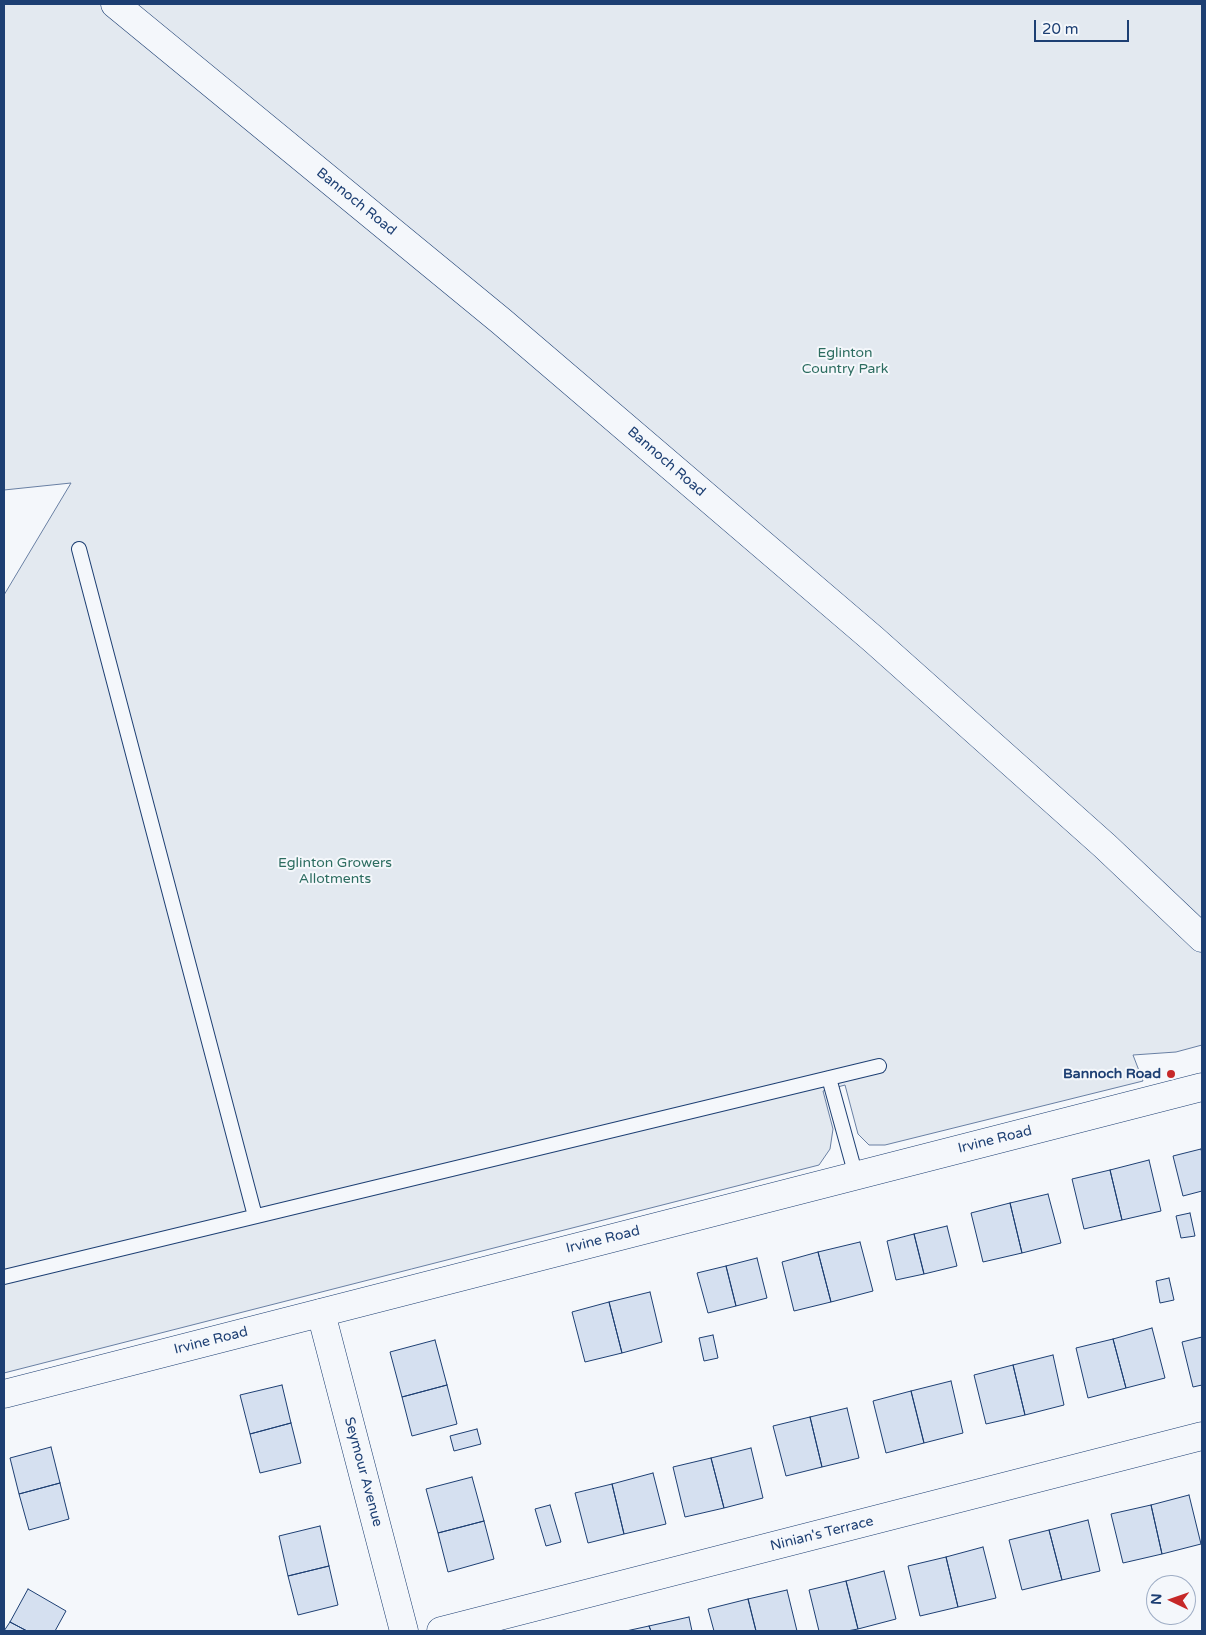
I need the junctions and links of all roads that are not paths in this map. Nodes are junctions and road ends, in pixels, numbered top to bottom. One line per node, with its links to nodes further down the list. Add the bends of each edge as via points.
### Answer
1 (115, 4): 3 (street, Bannoch Road, via 501,321 873,639 1105,846)
2 (79, 549): 8 (lane)
3 (1202, 938)
4 (878, 1066): 5 (lane)
5 (829, 1078): 7 (lane); 8 (lane)
6 (1202, 1087): 7 (street, Irvine Road)
7 (856, 1176): 10 (street, Irvine Road)
8 (255, 1216): 9 (lane)
9 (4, 1277)
10 (321, 1312): 11 (street, Irvine Road); 13 (street, Seymour Avenue)
11 (4, 1394)
12 (1202, 1436): 14 (street, Ninian's Terrace)
13 (404, 1631)
14 (441, 1631)

